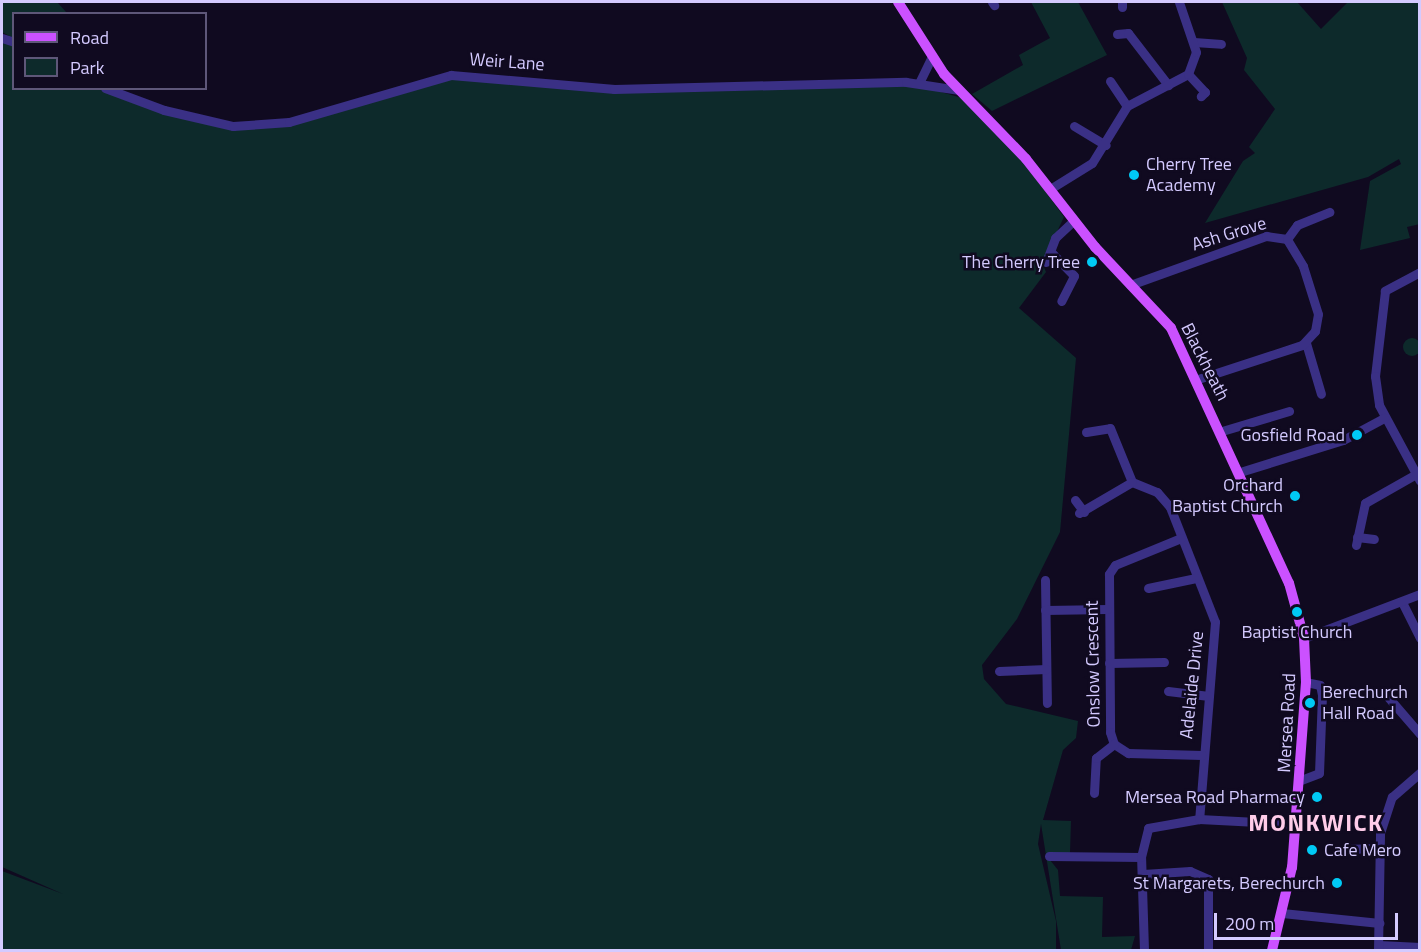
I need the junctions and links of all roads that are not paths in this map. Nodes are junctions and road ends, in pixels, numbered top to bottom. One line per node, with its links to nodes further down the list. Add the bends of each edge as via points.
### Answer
1 (898, 2): 8 (main road, Blackheath)
2 (1179, 2): 6 (street)
3 (1134, 24): 4 (street)
4 (1128, 33): 5 (street); 11 (street)
5 (1117, 34)
6 (1194, 42): 7 (street); 9 (street)
7 (1221, 44)
8 (932, 56): 10 (street); 14 (main road, Blackheath)
9 (1188, 74): 11 (street); 15 (street, via 1204,92)
10 (919, 83): 13 (street, Weir Lane, via 614,89 451,75 289,122 233,126 164,110); 14 (street, Weir Lane)
11 (1168, 85): 16 (street)
12 (1114, 86): 16 (street)
13 (110, 90)
14 (959, 90): 19 (main road, Blackheath)
15 (1201, 96)
16 (1127, 106): 18 (street)
17 (1077, 125): 18 (street)
18 (1106, 145): 19 (street, via 1092,163)
19 (1050, 189): 21 (main road, Blackheath)
20 (1330, 212): 22 (street, Ash Grove, via 1297,225)
21 (1074, 220): 23 (street, via 1055,238); 26 (main road, Blackheath)
22 (1287, 239): 26 (street, Ash Grove, via 1266,236); 28 (street, via 1300,256 1318,314)
23 (1051, 252): 24 (street); 27 (street, via 1072,269 1073,295)
24 (1046, 262)
25 (1419, 272): 32 (street, via 1385,291 1375,376)
26 (1130, 285): 29 (main road, Blackheath, via 1171,328)
27 (1061, 301)
28 (1306, 343): 29 (street); 30 (street)
29 (1198, 379): 33 (main road, Blackheath)
30 (1317, 389)
31 (1289, 411): 33 (street)
32 (1384, 418): 35 (street, via 1342,440); 36 (street)
33 (1222, 431): 35 (main road, Blackheath)
34 (1090, 432): 37 (street, via 1110,428)
35 (1240, 471): 48 (main road, Blackheath, via 1289,584)
36 (1418, 478): 40 (street, via 1365,503 1357,541)
37 (1132, 482): 38 (street, via 1082,513); 39 (street, Adelaide Drive, via 1157,492 1170,507)
38 (1075, 500)
39 (1181, 538): 41 (street, Adelaide Drive); 46 (street, Onslow Crescent, via 1115,565 1108,579)
40 (1374, 539)
41 (1196, 578): 43 (street); 56 (street, Adelaide Drive, via 1217,630)
42 (1045, 580): 47 (street)
43 (1148, 588)
44 (1419, 594): 45 (street)
45 (1402, 602): 48 (street); 49 (street)
46 (1107, 609): 47 (street); 51 (street, Onslow Crescent)
47 (1045, 610): 53 (street)
48 (1304, 638): 54 (main road, Mersea Road)
49 (1419, 638)
50 (1164, 662): 51 (street, via 1147,667)
51 (1109, 663): 60 (street, Onslow Crescent)
52 (1003, 668): 53 (street)
53 (1046, 669): 58 (street)
54 (1306, 682): 63 (main road, Mersea Road); 63 (street, via 1320,685 1322,695 1319,772 1317,778)
55 (1170, 694): 56 (street)
56 (1209, 696): 61 (street, Adelaide Drive)
57 (1389, 701): 59 (street)
58 (1048, 703)
59 (1419, 734)
60 (1114, 744): 61 (street, Onslow Crescent, via 1142,755); 64 (street, via 1096,758 1089,782)
61 (1202, 755): 65 (street, Adelaide Drive)
62 (1419, 773): 67 (street, via 1392,797)
63 (1301, 780): 66 (main road, Mersea Road)
64 (1094, 793)
65 (1199, 819): 66 (street); 69 (street, via 1148,828)
66 (1297, 824): 72 (main road, Mersea Road)
67 (1378, 848): 68 (street); 73 (street)
68 (1346, 849)
69 (1141, 857): 70 (street); 71 (street)
70 (1054, 858)
71 (1143, 874): 75 (street, via 1190,872 1208,879); 77 (street)
72 (1282, 913): 73 (street); 81 (main road, Mersea Road)
73 (1375, 922): 78 (street)
74 (1218, 933): 75 (street)
75 (1207, 934): 80 (street)
76 (1132, 945): 77 (street)
77 (1144, 947)
78 (1378, 948): 79 (street)
79 (1419, 948)
80 (1208, 951)
81 (1272, 951)

